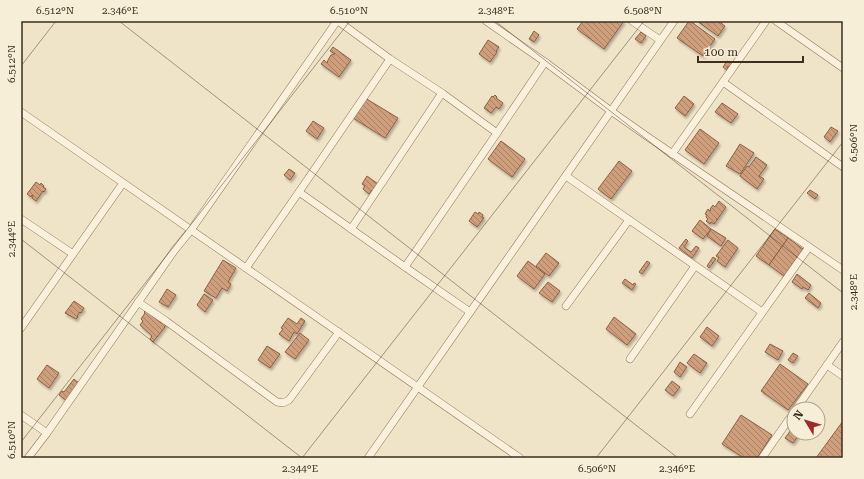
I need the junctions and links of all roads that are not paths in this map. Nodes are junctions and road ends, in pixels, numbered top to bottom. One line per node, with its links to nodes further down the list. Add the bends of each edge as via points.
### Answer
1 (338, 21): 8 (street); 24 (street)
2 (486, 21): 9 (street)
3 (632, 21): 7 (street)
4 (674, 21): 7 (street)
5 (766, 21): 11 (street)
6 (776, 21): 10 (street)
7 (660, 40): 13 (street)
8 (390, 59): 12 (street); 20 (street)
9 (544, 62): 13 (street); 15 (street)
10 (843, 68)
11 (723, 82): 16 (street); 17 (street)
12 (442, 93): 15 (street); 23 (street)
13 (611, 111): 16 (street); 18 (street)
14 (21, 112): 19 (street)
15 (497, 133): 28 (street)
16 (672, 154): 25 (street)
17 (843, 168)
18 (566, 176): 22 (street); 33 (street)
19 (123, 183): 24 (street); 26 (street)
20 (299, 192): 23 (street); 29 (street)
21 (21, 220): 26 (street)
22 (629, 220): 27 (street); 32 (street)
23 (351, 229): 28 (street)
24 (191, 230): 29 (street); 31 (street)
25 (809, 247): 30 (street); 34 (street)
26 (73, 254): 35 (street)
27 (695, 266): 34 (street); 38 (street)
28 (405, 267): 33 (street)
29 (246, 268): 36 (street)
30 (843, 270)
31 (138, 302): 36 (street, via 277,402 283,403 289,400); 46 (street)
32 (566, 306)
33 (470, 312): 41 (street)
34 (762, 312): 43 (street)
35 (21, 328)
36 (339, 332): 41 (street)
37 (843, 342): 39 (street)
38 (630, 359)
39 (827, 365): 40 (street); 42 (street)
40 (843, 376)
41 (418, 387): 48 (street); 49 (street)
42 (802, 401)
43 (690, 414)
44 (21, 415): 46 (street)
45 (786, 424): 50 (street)
46 (47, 433): 47 (street)
47 (28, 458)
48 (368, 458)
49 (520, 458)
50 (762, 458)

